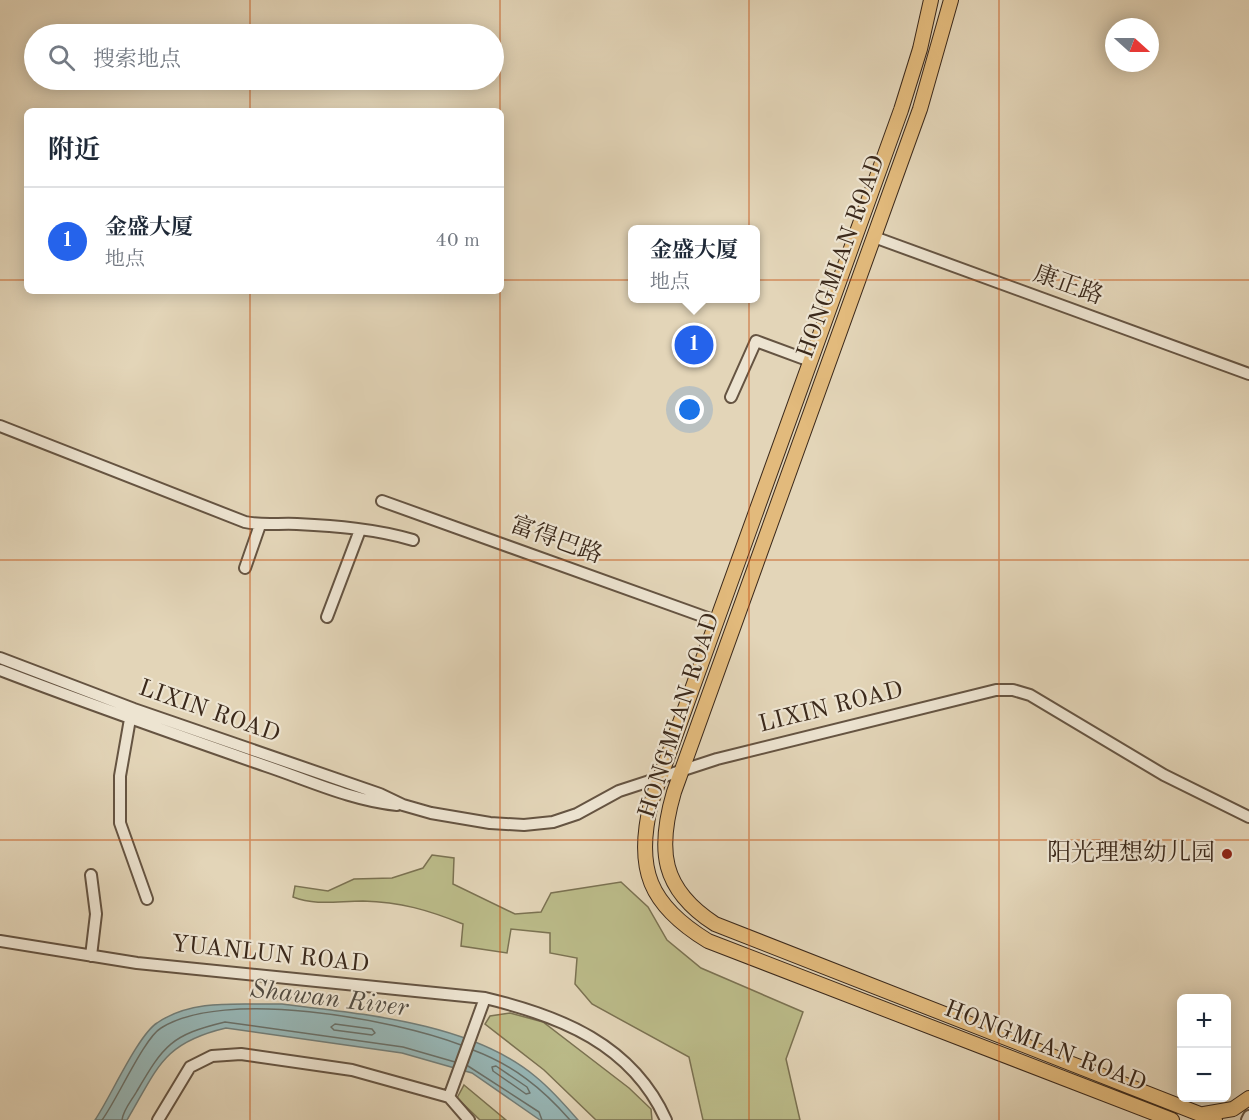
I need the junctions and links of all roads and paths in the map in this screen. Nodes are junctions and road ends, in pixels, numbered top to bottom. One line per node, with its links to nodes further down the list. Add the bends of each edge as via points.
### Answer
1 (931, 0): 4 (main road, HONGMIAN ROAD, via 901,110)
2 (951, 0): 3 (main road, HONGMIAN ROAD, via 929,83)
3 (874, 237): 5 (street, 康正路); 20 (main road, HONGMIAN ROAD)
4 (810, 361): 6 (street, via 756,341); 14 (main road, HONGMIAN ROAD)
5 (1249, 374)
6 (730, 397)
7 (0, 426): 9 (street, via 215,512)
8 (382, 501): 14 (street, 富得巴路)
9 (260, 525): 10 (street); 12 (street)
10 (360, 530): 11 (street); 13 (street)
11 (413, 540)
12 (245, 568)
13 (327, 617)
14 (716, 621): 21 (main road, HONGMIAN ROAD)
15 (0, 658): 17 (street, LIXIN ROAD)
16 (0, 670): 17 (street, LIXIN ROAD)
17 (69, 691): 18 (street, LIXIN ROAD); 19 (street, LIXIN ROAD)
18 (130, 719): 19 (street, LIXIN ROAD); 24 (street, via 120,776 120,823)
19 (290, 768): 21 (street, LIXIN ROAD, via 443,815 524,825 554,822 577,814 619,791)
20 (681, 770): 21 (street, LIXIN ROAD); 22 (street, LIXIN ROAD, via 965,696 1013,690 1045,702 1164,775); 30 (main road, HONGMIAN ROAD, via 665,824 664,852 670,877 696,912 736,934)
21 (659, 778): 35 (main road, HONGMIAN ROAD, via 645,825 646,874 655,894 684,927 728,950)
22 (1249, 817)
23 (91, 875): 26 (street, via 96,914)
24 (147, 899)
25 (0, 941): 26 (street, YUANLUN ROAD)
26 (91, 956): 27 (street, YUANLUN ROAD)
27 (485, 998): 28 (street); 34 (street, YUANLUN ROAD, via 536,1011 608,1045 655,1096)
28 (449, 1097): 32 (street); 33 (street, via 352,1070 231,1054 212,1056 190,1067)
29 (1249, 1098): 30 (main road, via 1221,1113)
30 (1197, 1113): 36 (main road, HONGMIAN ROAD)
31 (1249, 1116): 37 (street)
32 (467, 1119)
33 (158, 1120)
34 (666, 1120)
35 (1172, 1120)
36 (1215, 1120)
37 (1247, 1120)

